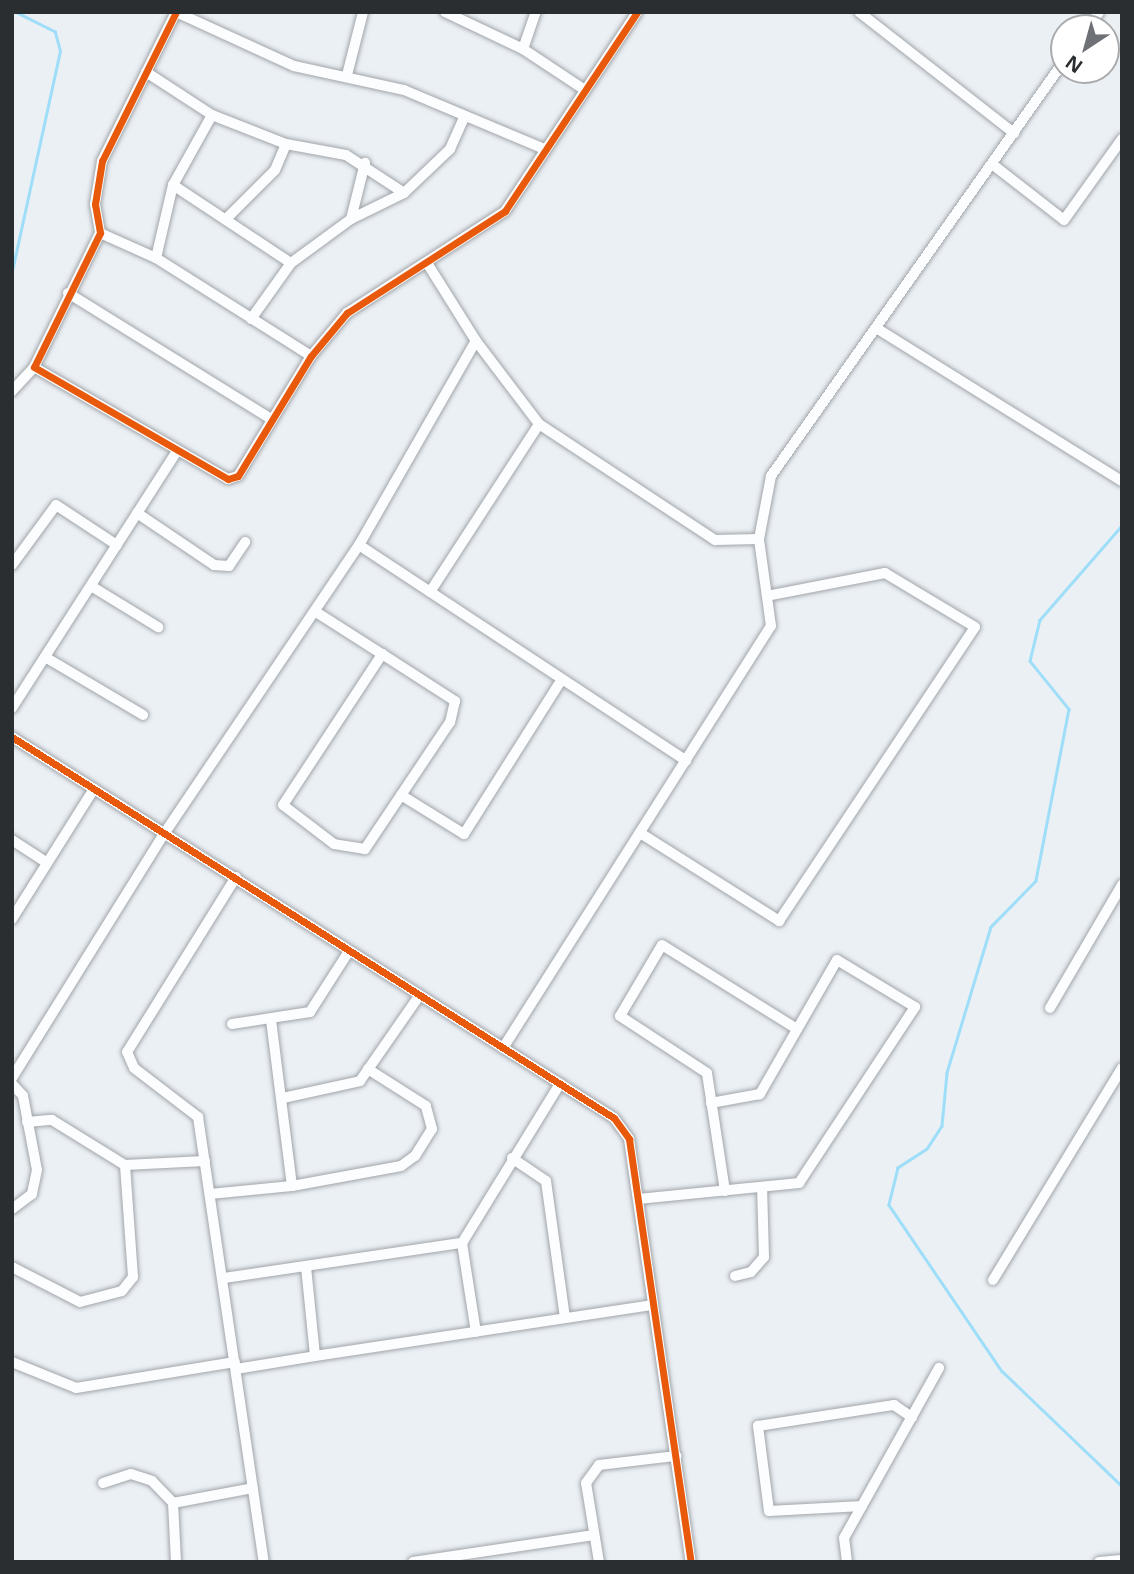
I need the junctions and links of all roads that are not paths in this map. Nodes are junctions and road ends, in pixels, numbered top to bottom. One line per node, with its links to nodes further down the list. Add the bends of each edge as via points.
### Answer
1 (176, 12): 8 (street); 9 (street, via 294,66)
2 (363, 12): 9 (street)
3 (445, 12): 7 (street)
4 (537, 12): 7 (street)
5 (637, 12): 11 (street)
6 (859, 12): 14 (street)
7 (523, 49): 11 (street)
8 (146, 72): 12 (street); 24 (street, via 102,161 95,204)
9 (347, 75): 13 (street, via 404,90)
10 (1050, 81): 14 (street)
11 (584, 90): 17 (street)
12 (212, 115): 16 (street); 20 (street)
13 (466, 116): 17 (street); 21 (street, via 450,149)
14 (1014, 133): 19 (street)
15 (1122, 139): 19 (street, via 1064,220)
16 (286, 144): 18 (street); 22 (street, via 275,170)
17 (542, 148): 27 (street, via 505,211)
18 (365, 163): 21 (street); 23 (street)
19 (992, 164): 30 (street)
20 (173, 185): 22 (street); 25 (street)
21 (404, 193): 23 (street)
22 (226, 219): 26 (street)
23 (351, 219): 26 (street)
24 (100, 233): 25 (street); 28 (street)
25 (156, 258): 29 (street)
26 (291, 263): 29 (street)
27 (427, 263): 31 (street); 32 (street, via 347,313)
28 (68, 293): 33 (street); 35 (street)
29 (251, 319): 32 (street)
30 (876, 328): 38 (street); 40 (street, via 771,476)
31 (476, 341): 36 (street); 43 (street)
32 (311, 356): 35 (street)
33 (34, 367): 34 (street); 37 (street)
34 (12, 391)
35 (271, 419): 37 (street, via 234,478)
36 (539, 424): 40 (street, via 715,540); 46 (street)
37 (177, 451): 39 (street)
38 (1122, 481)
39 (137, 513): 41 (street, via 221,567 229,566); 42 (street)
40 (759, 539): 47 (street)
41 (245, 542)
42 (117, 545): 44 (street, via 55,505); 45 (street)
43 (359, 545): 46 (street); 48 (street)
44 (12, 565)
45 (91, 586): 49 (street); 51 (street)
46 (430, 592): 52 (street)
47 (767, 596): 56 (street, via 771,626); 60 (street, via 885,573 975,627 779,921)
48 (316, 612): 50 (street); 59 (street)
49 (158, 628)
50 (382, 654): 58 (street, via 456,701 450,722); 58 (street, via 283,805 334,845 365,849)
51 (45, 657): 53 (street); 54 (street)
52 (562, 679): 56 (street); 58 (street, via 464,834)
53 (12, 708)
54 (143, 715)
55 (12, 737): 57 (street)
56 (686, 761): 60 (street)
57 (94, 789): 59 (street); 62 (street)
58 (401, 795)
59 (166, 831): 63 (street); 75 (street)
60 (640, 833): 72 (street)
61 (12, 840): 62 (street)
62 (44, 861): 65 (street)
63 (236, 877): 66 (street); 82 (street, via 127,1052 135,1068 194,1110)
64 (1122, 885): 68 (street)
65 (12, 919)
66 (349, 951): 67 (street); 69 (street, via 310,1012)
67 (419, 996): 72 (street); 74 (street)
68 (1050, 1008)
69 (271, 1019): 70 (street); 78 (street)
70 (232, 1024)
71 (797, 1029): 79 (street, via 760,1094); 79 (street, via 662,945 620,1016 707,1073); 85 (street, via 837,960 915,1007 799,1183)
72 (503, 1048): 77 (street)
73 (1122, 1068): 95 (street)
74 (368, 1069): 78 (street, via 345,1089); 84 (street, via 426,1105 432,1129 415,1156 401,1166)
75 (12, 1078)
76 (12, 1084): 80 (street, via 23,1096)
77 (560, 1084): 81 (street); 88 (street, via 614,1118 629,1139)
78 (283, 1098): 84 (street)
79 (711, 1103): 86 (street)
80 (27, 1122): 83 (street, via 52,1120); 89 (street, via 37,1170 32,1194)
81 (512, 1158): 90 (street); 97 (street, via 546,1181)
82 (205, 1161): 83 (street); 87 (street)
83 (125, 1165): 91 (street, via 133,1276 121,1291 80,1302)
84 (292, 1186): 87 (street)
85 (762, 1187): 86 (street); 93 (street, via 764,1257 751,1272)
86 (725, 1191): 88 (street)
87 (210, 1194): 94 (street)
88 (638, 1199): 96 (street)
89 (12, 1209)
90 (462, 1243): 92 (street); 98 (street)
91 (12, 1267)
92 (306, 1267): 94 (street); 99 (street)
93 (735, 1276)
94 (224, 1278): 101 (street)
95 (993, 1280)
96 (653, 1305): 97 (street); 104 (street)
97 (565, 1318): 98 (street)
98 (476, 1332): 99 (street)
99 (315, 1356): 101 (street)
100 (12, 1362): 101 (street, via 76,1388)
101 (235, 1366): 106 (street)
102 (939, 1368): 103 (street)
103 (912, 1417): 108 (street); 108 (street, via 894,1405 758,1426 769,1511)
104 (676, 1456): 109 (street, via 599,1465 586,1483); 115 (street)
105 (103, 1483): 107 (street, via 131,1474 152,1481)
106 (253, 1488): 107 (street); 112 (street)
107 (173, 1503): 111 (street)
108 (862, 1506): 116 (street, via 844,1538)
109 (594, 1535): 113 (street); 114 (street)
110 (1122, 1560): 117 (street)
111 (176, 1562)
112 (264, 1562)
113 (413, 1562)
114 (599, 1562)
115 (691, 1562)
116 (847, 1562)
117 (1099, 1562)

